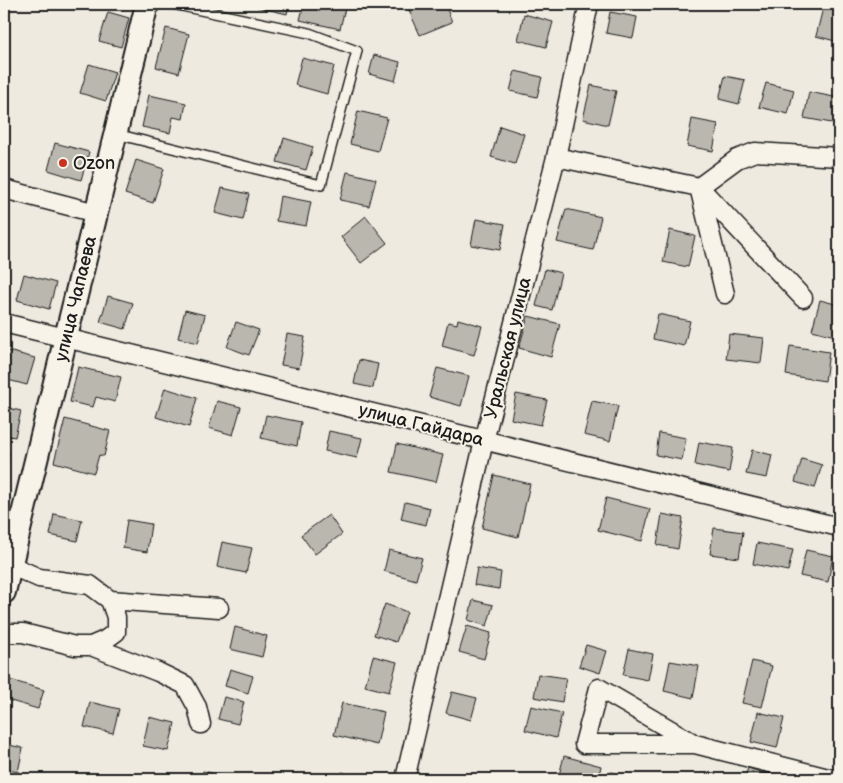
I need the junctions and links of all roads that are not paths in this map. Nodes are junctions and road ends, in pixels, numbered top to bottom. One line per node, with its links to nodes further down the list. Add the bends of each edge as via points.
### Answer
1 (147, 4): 4 (street, улица Чапаева)
2 (172, 4): 4 (lane, via 310,33 357,51 321,185)
3 (589, 4): 5 (street, Уральская улица)
4 (116, 134): 9 (street, улица Чапаева)
5 (556, 157): 7 (street); 14 (street, Уральская улица)
6 (839, 157): 7 (street, via 755,152 737,159)
7 (699, 187): 10 (street); 11 (street)
8 (4, 189): 9 (street)
9 (96, 213): 13 (street, улица Чапаева)
10 (725, 294)
11 (803, 298)
12 (4, 323): 13 (street, улица Гайдара)
13 (66, 339): 14 (street, улица Гайдара); 16 (street, улица Чапаева)
14 (484, 441): 15 (street, улица Гайдара); 24 (street, Уральская улица)
15 (839, 527)
16 (10, 565): 17 (street, улица Чапаева); 18 (street, via 39,578 90,585)
17 (4, 592)
18 (110, 600): 19 (street); 21 (street, via 116,617 116,632)
19 (219, 608)
20 (4, 633): 21 (street, via 23,632 75,646)
21 (91, 646): 22 (street, via 185,685 197,707)
22 (201, 724)
23 (695, 744): 23 (street, via 584,744 599,688 623,702); 25 (street)
24 (405, 779)
25 (832, 779)

